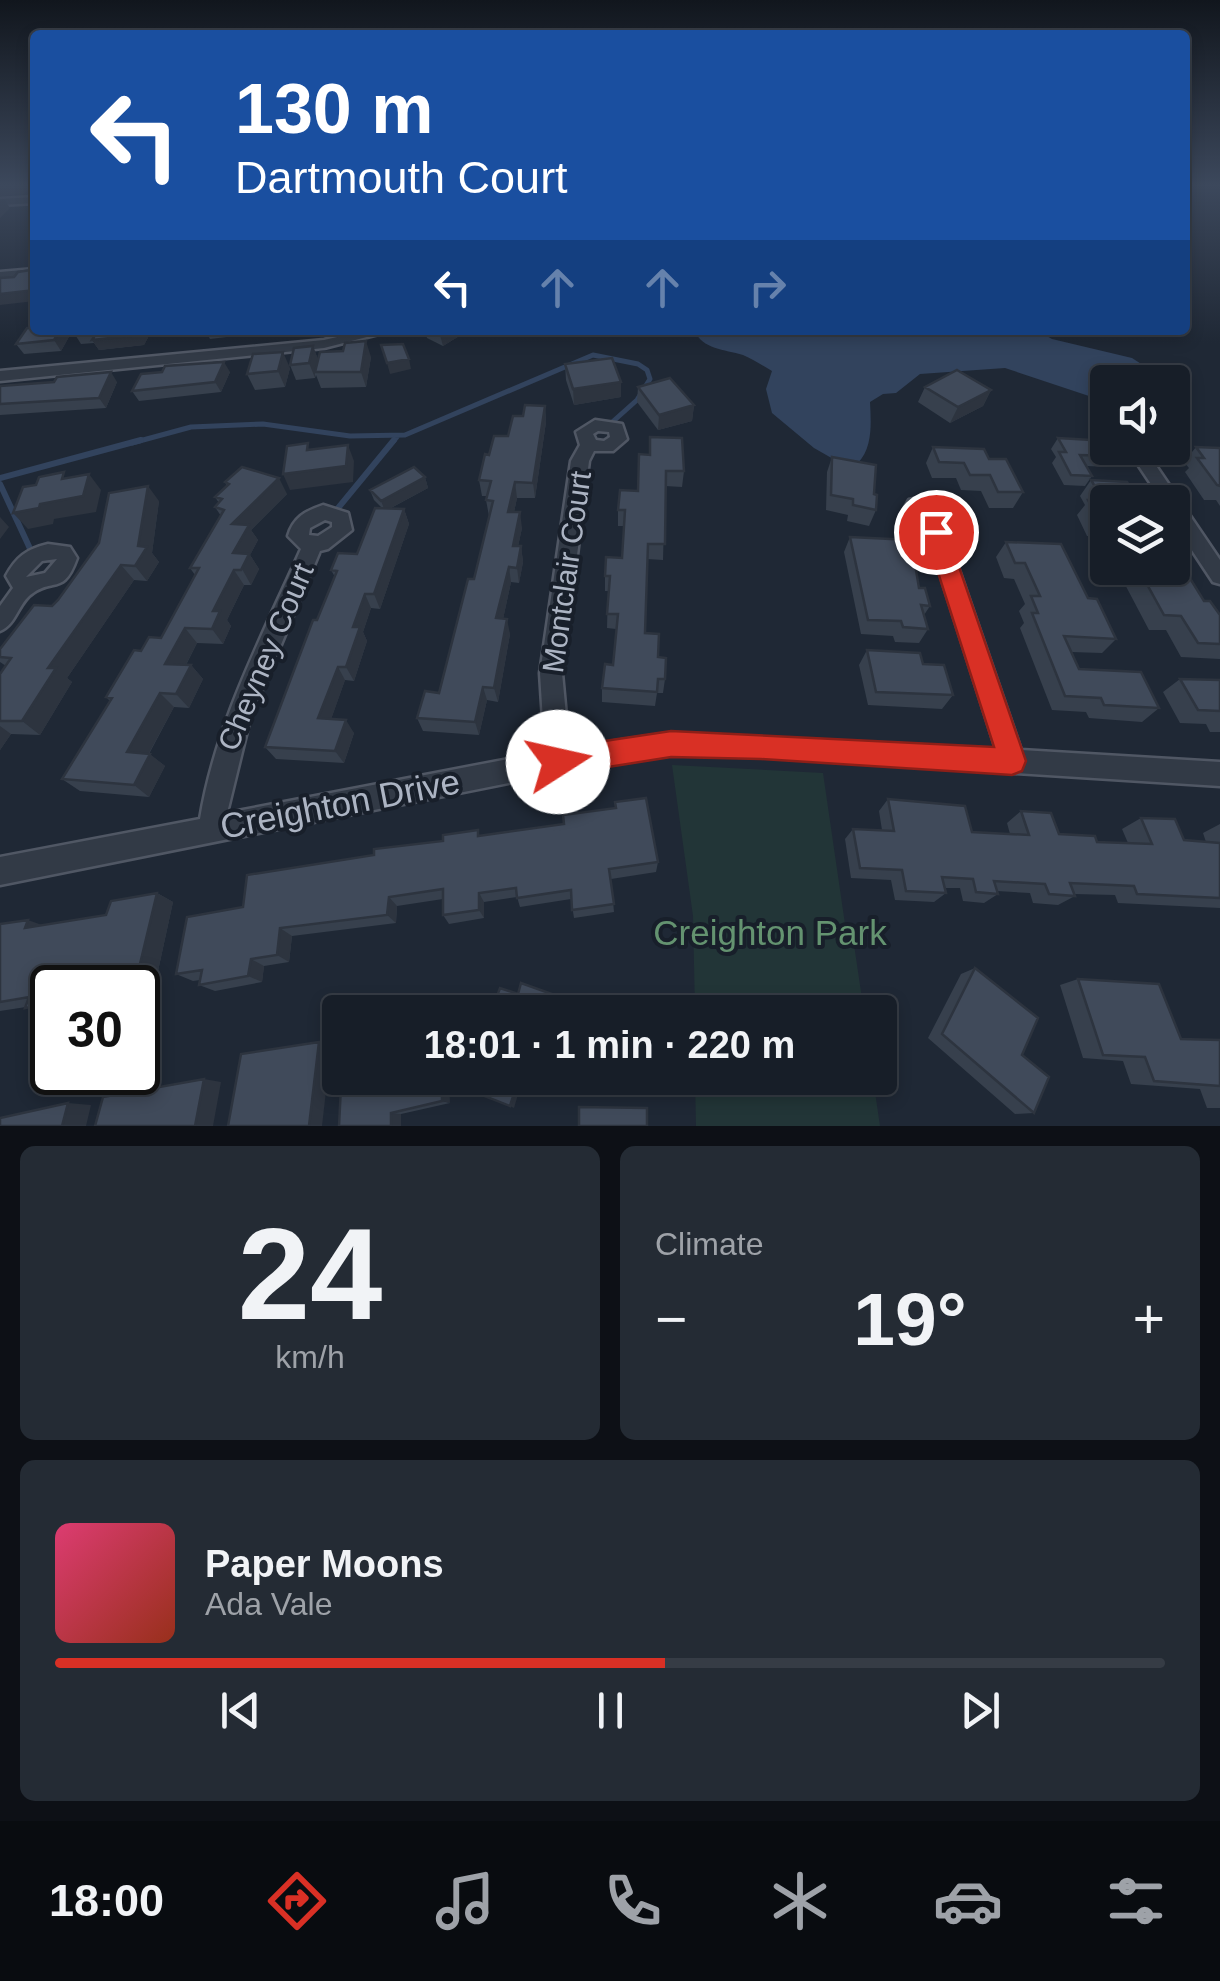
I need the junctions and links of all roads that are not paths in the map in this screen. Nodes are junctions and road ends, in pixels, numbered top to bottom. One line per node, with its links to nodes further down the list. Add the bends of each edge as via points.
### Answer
1 (30, 273): 2 (street)
2 (0, 276)
3 (364, 335): 4 (street)
4 (0, 376)
5 (590, 445): 15 (street, Montclair Court, via 580,461 551,673)
6 (1190, 530): 8 (street)
7 (936, 532): 14 (street)
8 (1195, 538): 9 (street); 11 (street)
9 (1220, 538)
10 (313, 544): 17 (street, Cheyney Court, via 228,738)
11 (1220, 576)
12 (28, 585): 13 (street)
13 (0, 622)
14 (1012, 761): 15 (street, Creighton Drive, via 671,744); 16 (street, Creighton Drive)
15 (558, 762): 17 (street, Creighton Drive)
16 (1220, 774)
17 (210, 830): 18 (street, Creighton Drive)
18 (0, 871)

